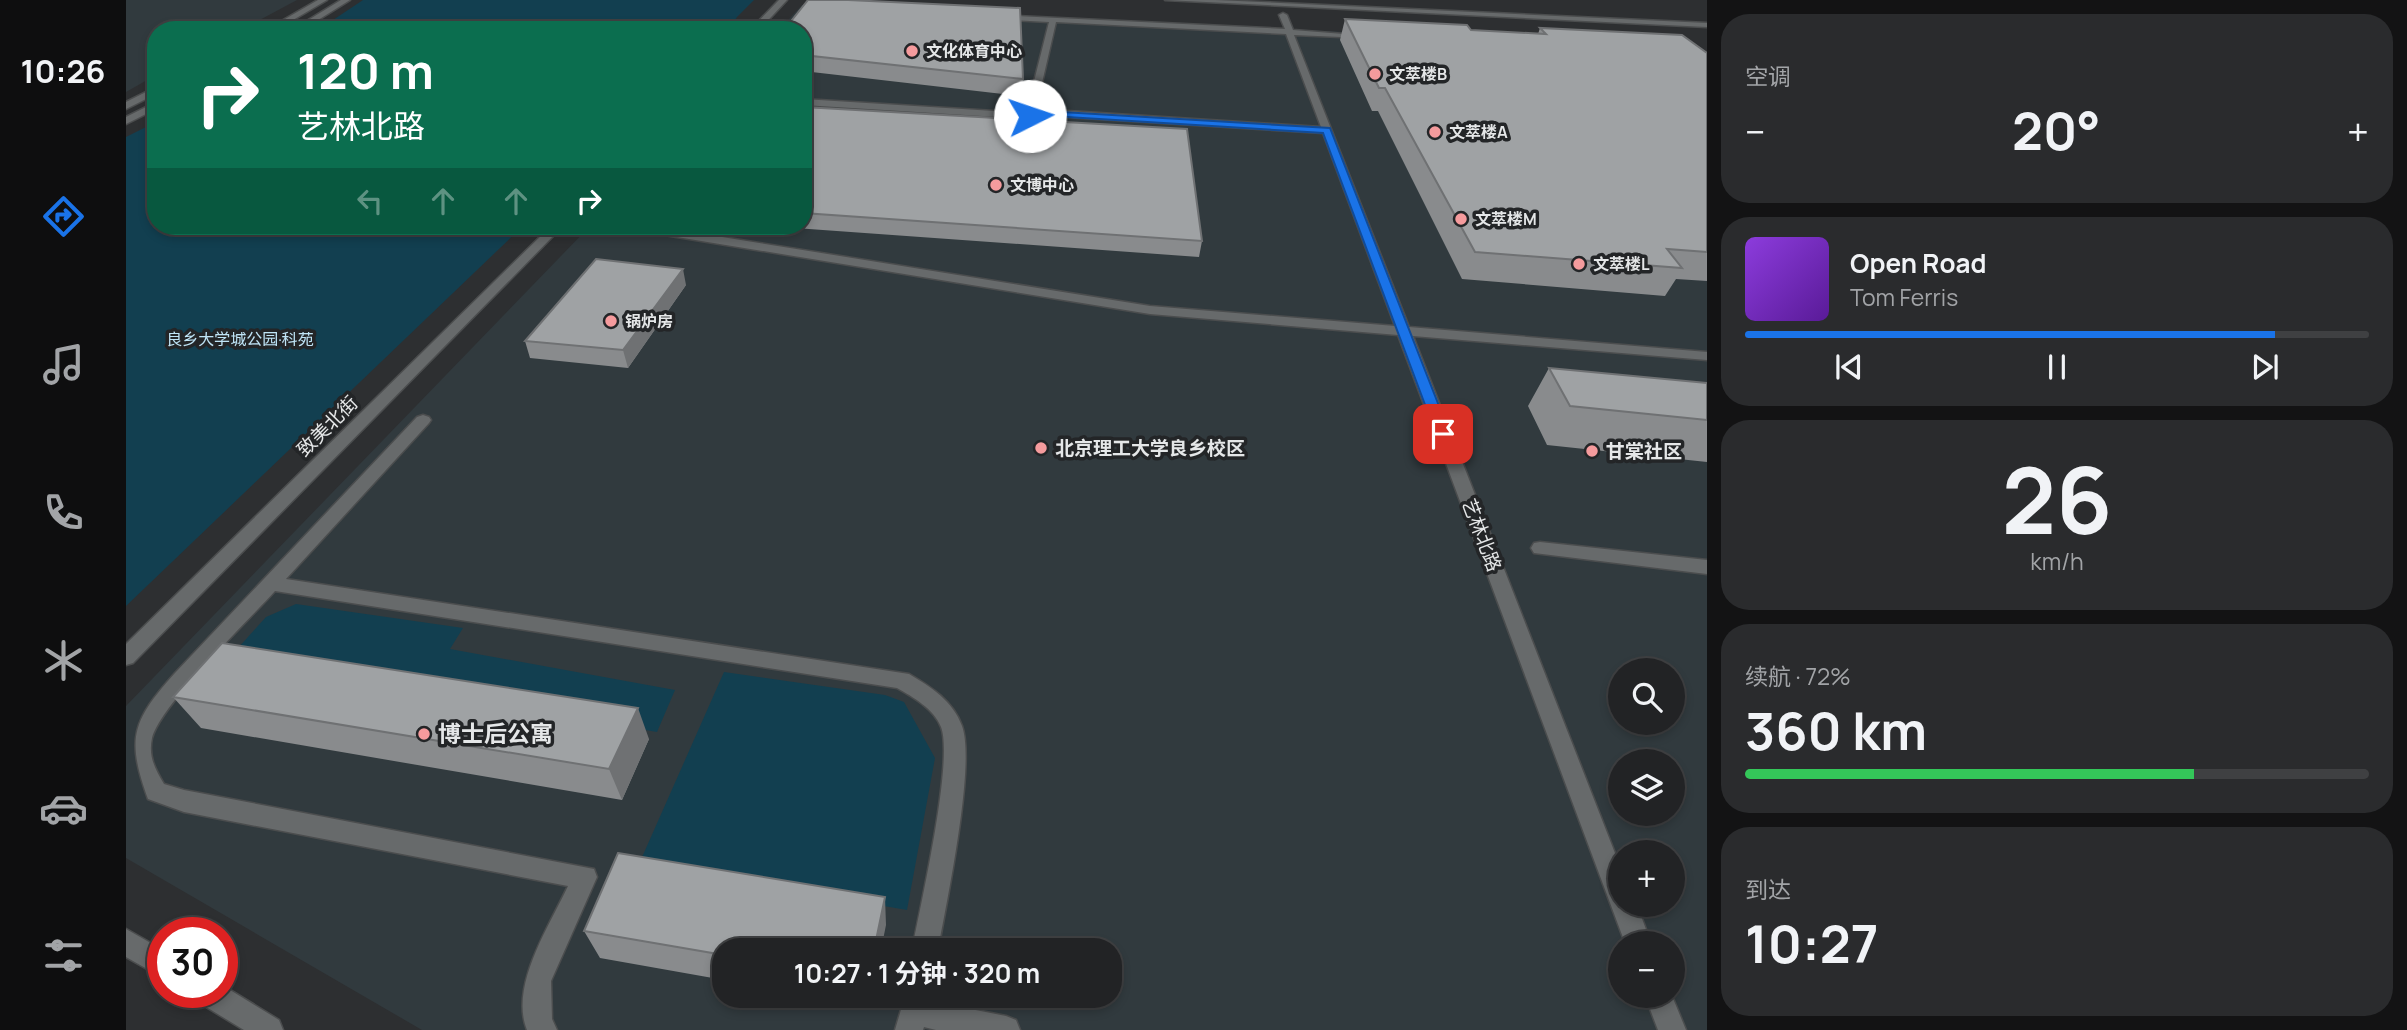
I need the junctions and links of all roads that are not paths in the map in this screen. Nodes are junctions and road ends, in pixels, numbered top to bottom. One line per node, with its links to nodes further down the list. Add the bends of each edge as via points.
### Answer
1 (323, 0): 9 (street)
2 (345, 0): 10 (street)
3 (783, 0): 11 (street)
4 (1169, 0): 12 (street)
5 (1291, 0): 12 (street)
6 (1283, 15): 13 (street, 艺林北路)
7 (988, 17): 8 (street)
8 (1053, 20): 13 (street); 19 (street)
9 (286, 21)
10 (311, 21)
11 (763, 21)
12 (1705, 23)
13 (1289, 32): 14 (street); 21 (street, 艺林北路)
14 (1371, 36)
15 (147, 95): 17 (street)
16 (812, 103): 19 (street, via 1030,116)
17 (126, 106)
18 (147, 110): 20 (street)
19 (1031, 112): 21 (street)
20 (126, 121)
21 (1327, 130): 24 (street, 艺林北路)
22 (548, 235): 30 (street, 致美北街)
23 (689, 235): 24 (street, via 1150,310)
24 (1404, 331): 25 (street); 31 (street, 艺林北路)
25 (1707, 356)
26 (423, 420): 29 (street)
27 (1540, 548): 28 (street)
28 (1707, 567)
29 (273, 583): 32 (street, via 902,680 934,700 953,729 954,768); 39 (street, via 182,679 141,737 140,761 156,792 184,802 585,877 538,981 538,1022)
30 (126, 657)
31 (1608, 866)
32 (927, 938)
33 (126, 942): 34 (street)
34 (147, 955)
35 (234, 1008): 38 (street)
36 (1663, 1008): 41 (street)
37 (914, 1013): 40 (street)
38 (269, 1030)
39 (543, 1030)
40 (1006, 1030)
41 (1672, 1030)

